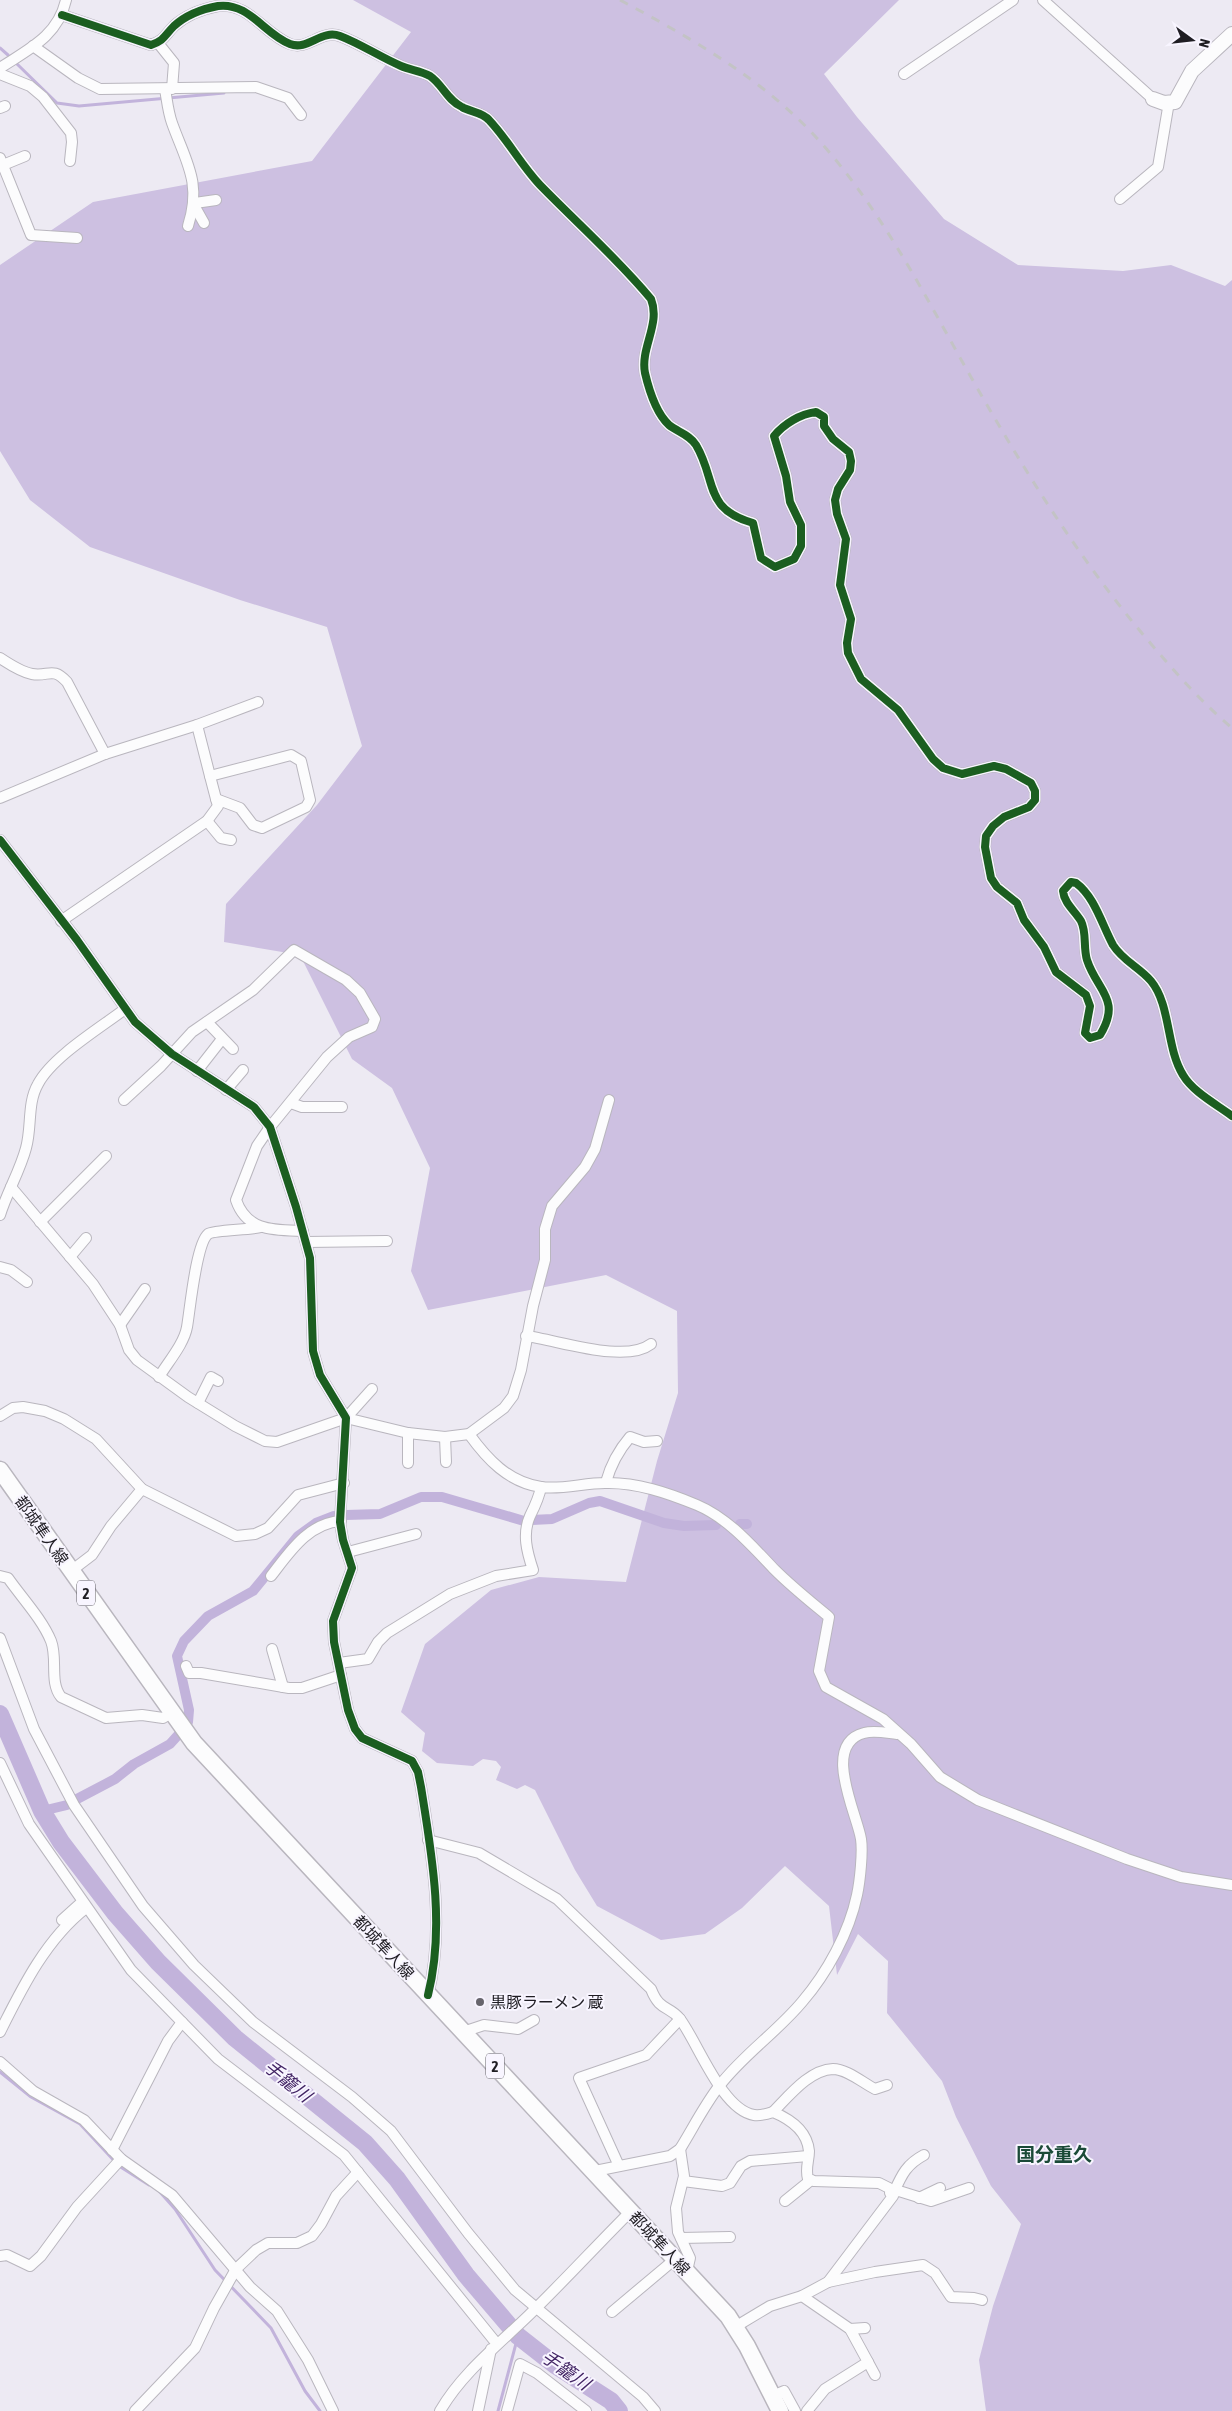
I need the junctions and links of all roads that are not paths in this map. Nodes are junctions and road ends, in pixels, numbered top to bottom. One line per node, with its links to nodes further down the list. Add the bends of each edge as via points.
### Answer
1 (66, 0): 4 (street)
2 (1013, 0): 10 (street)
3 (1043, 0): 12 (street)
4 (62, 15): 6 (street, via 151,45); 7 (street, via 48,34)
5 (1232, 34): 13 (street, via 1192,71 1175,102)
6 (158, 43): 11 (street, via 174,63); 47 (street, via 184,18 206,8 235,8 248,13 290,44 304,45 329,35 355,42 402,67 428,75 450,100 487,118 539,184 584,226 652,299 655,309 644,363 656,404 669,424 696,444 717,500 736,518 753,523 761,558 774,567 794,559 801,546 801,525 790,502 774,436 781,426 809,413 816,412 824,418 824,426 849,452 851,461 850,470 838,489 835,507 846,538 840,585 851,619 847,648 861,679 898,710 943,768 971,774 994,766 1031,783 1035,800 1029,807 1004,816 986,836 991,878 1016,903 1056,972 1086,995 1090,1006 1085,1033 1090,1038 1100,1035 1108,1021 1110,1007 1086,959 1081,922 1064,896 1063,891 1071,882 1083,888 1118,953 1151,981 1156,990 1182,1074)
7 (33, 46): 8 (street); 11 (street, via 78,78 100,88)
8 (0, 68)
9 (0, 74): 17 (street, via 30,86 44,98 70,133)
10 (904, 74)
11 (168, 93): 14 (street, via 256,87 288,98); 20 (street, via 171,121 190,167)
12 (1153, 99): 13 (street)
13 (1170, 102): 18 (street, via 1158,167)
14 (301, 115)
15 (25, 156): 16 (street)
16 (2, 161): 23 (street, via 31,235)
17 (70, 161)
18 (1120, 199)
19 (216, 200): 20 (street)
20 (195, 205): 21 (street); 22 (street)
21 (204, 223)
22 (188, 226)
23 (77, 238)
24 (0, 658): 27 (street, via 28,673 60,674)
25 (258, 702): 26 (street)
26 (197, 725): 27 (street); 28 (street)
27 (105, 754): 29 (street)
28 (210, 776): 30 (street); 30 (street, via 292,755 301,761 310,800 306,807 262,828 253,825 240,808)
29 (0, 798)
30 (216, 799): 31 (street, via 218,806)
31 (207, 821): 33 (street, via 221,838); 34 (street)
32 (0, 840): 34 (street)
33 (231, 840)
34 (61, 921): 35 (street)
35 (125, 1009): 39 (street, via 149,1036); 50 (street, via 57,1061 38,1084 32,1102 27,1145)
36 (207, 1022): 37 (street); 39 (street, via 192,1032); 45 (street, via 253,990 294,950 353,986 375,1018 372,1027 349,1037 327,1057)
37 (222, 1039): 38 (street); 41 (street)
38 (233, 1049)
39 (172, 1054): 41 (street); 43 (street)
40 (242, 1070): 42 (street)
41 (197, 1071): 42 (street)
42 (226, 1090): 48 (street, via 254,1106)
43 (124, 1100)
44 (609, 1100): 63 (street, via 592,1155 552,1206 545,1229 544,1260)
45 (291, 1103): 46 (street, via 302,1107); 48 (street)
46 (342, 1107)
47 (1232, 1116)
48 (270, 1127): 53 (street, via 257,1146 236,1200 240,1213); 54 (street)
49 (106, 1156): 52 (street)
50 (11, 1187): 51 (street); 52 (street)
51 (0, 1215)
52 (40, 1222): 58 (street)
53 (261, 1227): 54 (street); 65 (street, via 247,1231 215,1231 203,1240 187,1329)
54 (303, 1231): 57 (street)
55 (86, 1238): 58 (street)
56 (387, 1241): 57 (street)
57 (306, 1242): 70 (street, via 310,1258 313,1351 320,1375)
58 (70, 1257): 62 (street, via 93,1284)
59 (0, 1267): 60 (street, via 11,1270)
60 (27, 1282)
61 (145, 1289): 62 (street)
62 (120, 1325): 65 (street, via 131,1353)
63 (526, 1336): 64 (street, via 625,1352 644,1349); 72 (street, via 513,1396 504,1408)
64 (651, 1344)
65 (159, 1377): 68 (street)
66 (218, 1381): 68 (street, via 211,1377)
67 (372, 1388): 70 (street)
68 (198, 1403): 70 (street, via 234,1426 271,1442)
69 (0, 1416): 81 (street, via 13,1408 23,1407 64,1419 96,1439)
70 (346, 1418): 71 (street); 79 (street)
71 (408, 1433): 73 (street); 76 (street)
72 (469, 1434): 73 (street); 80 (street, via 494,1465)
73 (445, 1436): 75 (street)
74 (657, 1441): 78 (street, via 644,1442 630,1437 619,1450)
75 (446, 1462)
76 (408, 1463)
77 (0, 1470): 85 (main road, 都城隼人線 / 2)
78 (606, 1482): 80 (street); 95 (street, via 641,1486 698,1506 716,1515 756,1548 792,1587 830,1617 819,1671 826,1687 883,1719)
79 (344, 1483): 81 (street, via 298,1495 268,1528 243,1536 222,1530); 82 (street)
80 (541, 1487): 90 (street, via 526,1528 527,1553 533,1570 496,1576 450,1594 387,1633 368,1659)
81 (142, 1489): 85 (street, via 92,1554)
82 (341, 1521): 84 (street); 87 (street, via 326,1523 312,1531)
83 (416, 1534): 84 (street)
84 (348, 1552): 90 (street, via 351,1572 333,1621)
85 (71, 1571): 94 (main road, 都城隼人線 / 2)
86 (0, 1576): 94 (street, via 8,1578 47,1633 55,1654 54,1682 61,1697 111,1719 142,1715 163,1718)
87 (270, 1576)
88 (0, 1638): 136 (street, via 34,1729 74,1805 143,1906 194,1965 253,2022 352,2097 391,2132 509,2283)
89 (272, 1649): 93 (street)
90 (339, 1663): 92 (street)
91 (186, 1666): 93 (street, via 189,1673 195,1675)
92 (341, 1675): 93 (street, via 302,1688); 97 (street, via 348,1710 359,1734 372,1744 414,1764 422,1787)
93 (283, 1687)
94 (172, 1714): 100 (main road, 都城隼人線 / 2)
95 (898, 1734): 98 (street, via 940,1777 978,1800 1127,1860 1181,1876); 109 (street, via 861,1733 850,1742 844,1757 842,1772 861,1846 857,1896 832,1960 802,2002)
96 (0, 1763): 99 (street, via 29,1824)
97 (428, 1840): 100 (street, via 436,1914 436,1963); 102 (street, via 474,1851 557,1899 651,1989 656,2001)
98 (1232, 1884)
99 (84, 1905): 101 (street, via 72,1910 46,1941); 104 (street, via 131,1970); 105 (street, via 48,1948)
100 (428, 1995): 106 (main road, 都城隼人線 / 2)
101 (0, 2018)
102 (680, 2019): 109 (street); 116 (street, via 646,2055 579,2078)
103 (534, 2020): 106 (street, via 518,2029 484,2025)
104 (182, 2022): 111 (street, via 168,2041); 118 (street, via 218,2059 336,2148)
105 (0, 2032)
106 (463, 2032): 117 (main road, 都城隼人線 / 2)
107 (0, 2062): 111 (street, via 33,2091 84,2120)
108 (886, 2085): 110 (street, via 875,2089 834,2069 818,2073)
109 (720, 2086): 110 (street, via 730,2100 752,2115); 112 (street)
110 (773, 2112): 114 (street, via 793,2121 802,2133)
111 (112, 2150): 115 (street)
112 (680, 2150): 116 (street, via 670,2156); 120 (street)
113 (924, 2155): 123 (street, via 903,2170)
114 (808, 2156): 119 (street, via 806,2169); 120 (street, via 750,2161 741,2166 730,2183 722,2186)
115 (120, 2160): 129 (street, via 30,2266 7,2255); 131 (street, via 172,2195)
116 (619, 2166): 117 (street)
117 (595, 2171): 126 (main road, 都城隼人線 / 2)
118 (358, 2172): 131 (street, via 336,2196 312,2236 297,2243 268,2243); 141 (street)
119 (811, 2180): 123 (street, via 879,2183); 125 (street)
120 (683, 2181): 128 (street, via 676,2208)
121 (940, 2188): 124 (street)
122 (969, 2188): 124 (street, via 931,2201)
123 (892, 2192): 124 (street); 133 (street, via 893,2196)
124 (919, 2198)
125 (785, 2201)
126 (630, 2212): 130 (main road, 都城隼人線 / 2); 136 (street)
127 (730, 2237): 128 (street)
128 (681, 2238): 132 (street, via 690,2258)
129 (0, 2256)
130 (674, 2260): 132 (main road, 都城隼人線 / 2); 137 (street)
131 (236, 2269): 145 (street, via 195,2348); 146 (street, via 250,2287 277,2311 308,2360)
132 (687, 2271): 138 (main road, 都城隼人線 / 2)
133 (828, 2282): 134 (street); 135 (street, via 923,2265 935,2273 951,2297)
134 (802, 2296): 138 (street, via 770,2306); 140 (street)
135 (982, 2300)
136 (537, 2307): 141 (street); 151 (street, via 643,2397)
137 (612, 2312)
138 (736, 2327): 144 (main road, 都城隼人線 / 2)
139 (865, 2328): 140 (street)
140 (850, 2329): 142 (street)
141 (496, 2345): 147 (street, via 450,2395); 148 (street)
142 (868, 2362): 143 (street); 154 (street, via 824,2389)
143 (875, 2375)
144 (772, 2396): 152 (main road, 都城隼人線 / 2); 153 (street, via 784,2391)
145 (135, 2411)
146 (333, 2411)
147 (440, 2411)
148 (478, 2411)
149 (507, 2411): 150 (street, via 520,2364 537,2373)
150 (586, 2411)
151 (655, 2411)
152 (780, 2411)
153 (795, 2411)
154 (807, 2411)

